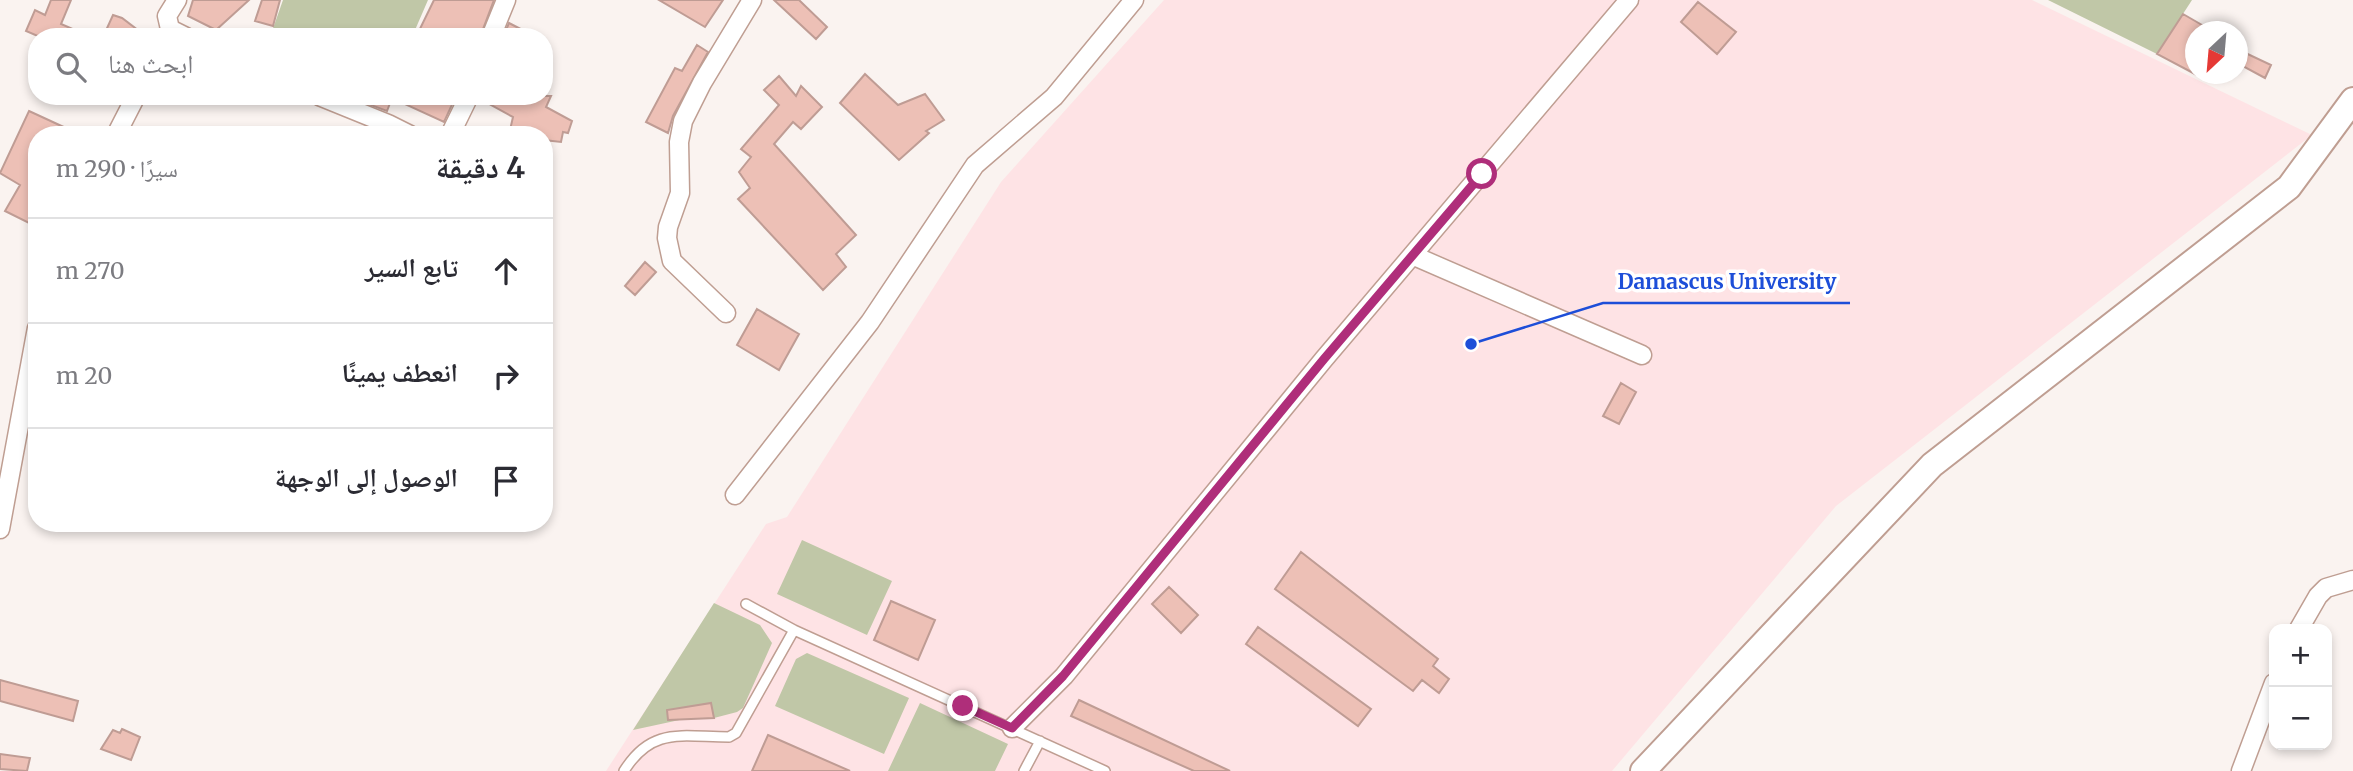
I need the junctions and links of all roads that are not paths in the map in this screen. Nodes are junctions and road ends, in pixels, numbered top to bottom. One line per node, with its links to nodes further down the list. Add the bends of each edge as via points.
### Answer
1 (177, 0): 6 (street, via 167,16)
2 (506, 0): 7 (street)
3 (752, 0): 16 (street, via 683,121 680,193 668,227 673,261)
4 (1134, 0): 19 (street, via 1054,97 975,165 870,322)
5 (1629, 0): 15 (street)
6 (172, 28)
7 (495, 28)
8 (2353, 100): 31 (street, via 2289,187 1931,465)
9 (131, 105): 12 (street)
10 (337, 105): 13 (street)
11 (465, 105): 14 (street)
12 (121, 126)
13 (380, 126)
14 (454, 126)
15 (1412, 255): 17 (street); 26 (street, via 1063,676)
16 (726, 313)
17 (1642, 355)
18 (28, 377): 20 (street)
19 (735, 495)
20 (0, 529)
21 (2353, 580): 23 (street, via 2326,588)
22 (746, 604): 24 (lane)
23 (2302, 624)
24 (794, 629): 26 (lane); 28 (lane, via 736,733 729,737 665,737 646,744)
25 (2272, 687): 32 (street)
26 (1012, 728): 27 (lane)
27 (1040, 741): 29 (lane); 30 (lane)
28 (624, 771)
29 (1024, 771)
30 (1105, 771)
31 (1643, 771)
32 (2241, 771)

